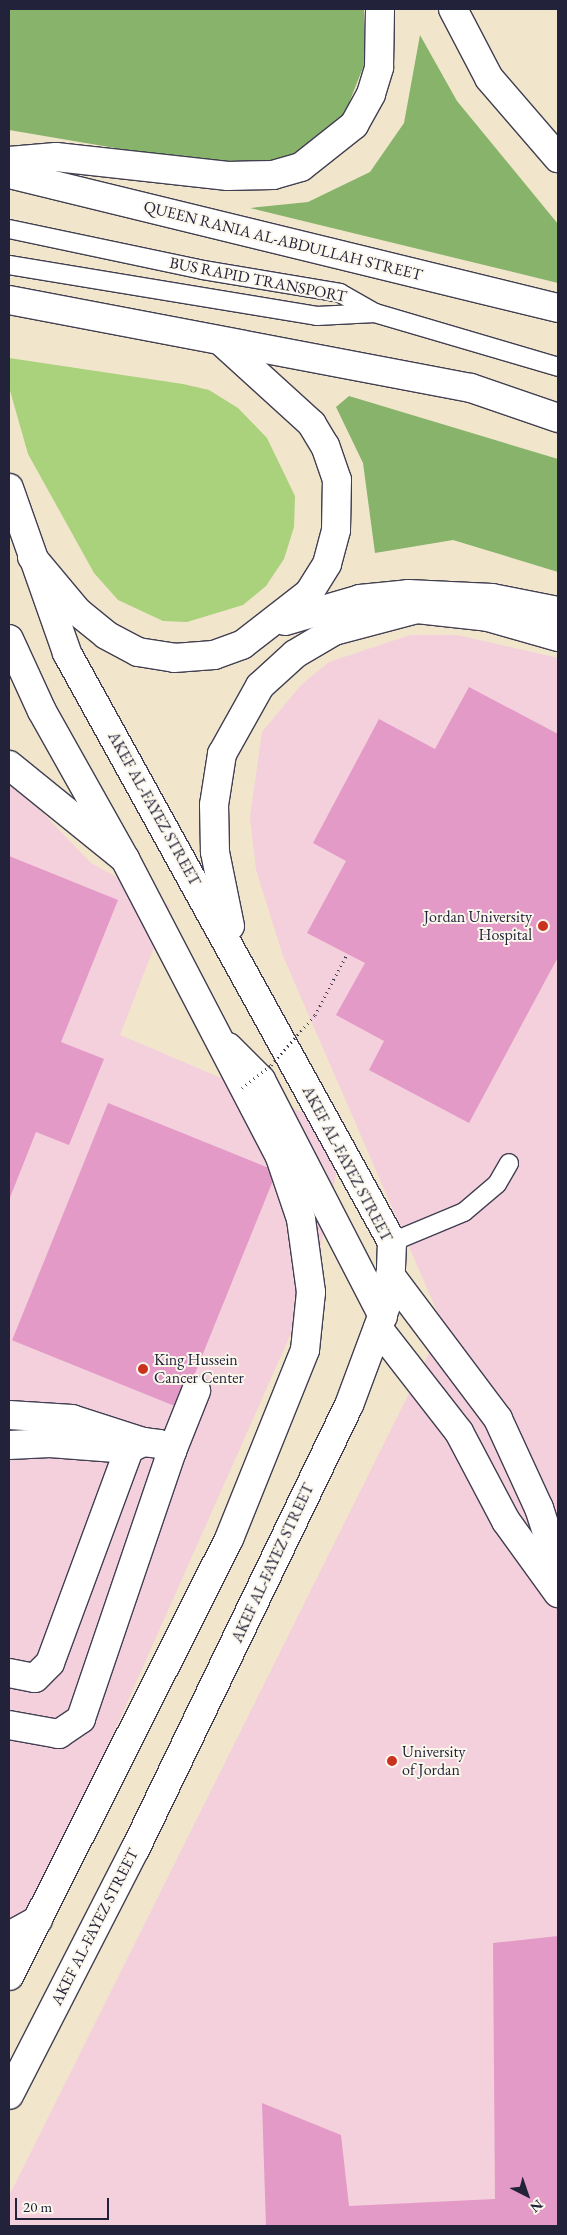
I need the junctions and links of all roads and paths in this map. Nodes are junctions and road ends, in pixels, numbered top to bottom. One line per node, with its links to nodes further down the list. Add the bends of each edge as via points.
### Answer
1 (380, 9): 4 (main road, via 379,67 371,94 354,125 301,167 273,175 228,176 56,157)
2 (453, 9): 3 (main road, via 489,78)
3 (558, 158)
4 (9, 161)
5 (9, 174): 9 (main road, QUEEN RANIA AL-ABDULLAH STREET)
6 (9, 229): 10 (lane, BUS RAPID TRANSPORT, via 203,270 340,293)
7 (9, 265): 10 (lane, BUS RAPID TRANSPORT, via 317,316)
8 (9, 300): 11 (main road)
9 (558, 308)
10 (376, 313): 12 (lane)
11 (223, 343): 13 (main road, via 471,388); 17 (main road, via 312,424 337,480 336,530 327,564 309,593)
12 (558, 367)
13 (558, 418)
14 (9, 488): 15 (main road, AKEF AL-FAYEZ STREET)
15 (32, 557): 17 (main road, via 78,612 106,635 138,652 174,658 214,655); 23 (main road, AKEF AL-FAYEZ STREET, via 67,653)
16 (558, 612): 17 (main road, via 492,598 408,594 333,606)
17 (270, 627)
18 (558, 637): 23 (main road, via 488,617 417,609 334,630 295,654 260,686 222,754 214,805 215,852 226,916)
19 (9, 639): 21 (main road, via 42,711)
20 (9, 765): 21 (main road)
21 (125, 859): 24 (main road)
22 (347, 954): 25 (path, bridge, via 315,1015 272,1065)
23 (250, 979): 27 (main road, AKEF AL-FAYEZ STREET)
24 (217, 1038): 25 (main road); 29 (main road, via 262,1080)
25 (242, 1088): 39 (main road, via 280,1158 301,1220 311,1292 305,1350 229,1538)
26 (509, 1163): 27 (lane, via 497,1184 464,1212)
27 (392, 1242): 28 (main road, AKEF AL-FAYEZ STREET)
28 (390, 1275): 29 (main road, AKEF AL-FAYEZ STREET); 35 (main road, via 498,1419 539,1508)
29 (381, 1322): 36 (main road, via 459,1432 506,1521); 42 (main road, AKEF AL-FAYEZ STREET, via 349,1405 221,1673)
30 (196, 1391): 34 (main road)
31 (9, 1416): 33 (main road, via 72,1419)
32 (9, 1445): 33 (main road)
33 (136, 1446): 34 (main road, via 160,1444); 37 (main road, via 50,1663 35,1678)
34 (172, 1451): 38 (main road, via 81,1719 59,1734)
35 (558, 1567)
36 (558, 1593)
37 (9, 1673)
38 (9, 1725)
39 (38, 1920): 40 (main road); 41 (main road)
40 (9, 1936)
41 (9, 1976)
42 (9, 2095)

